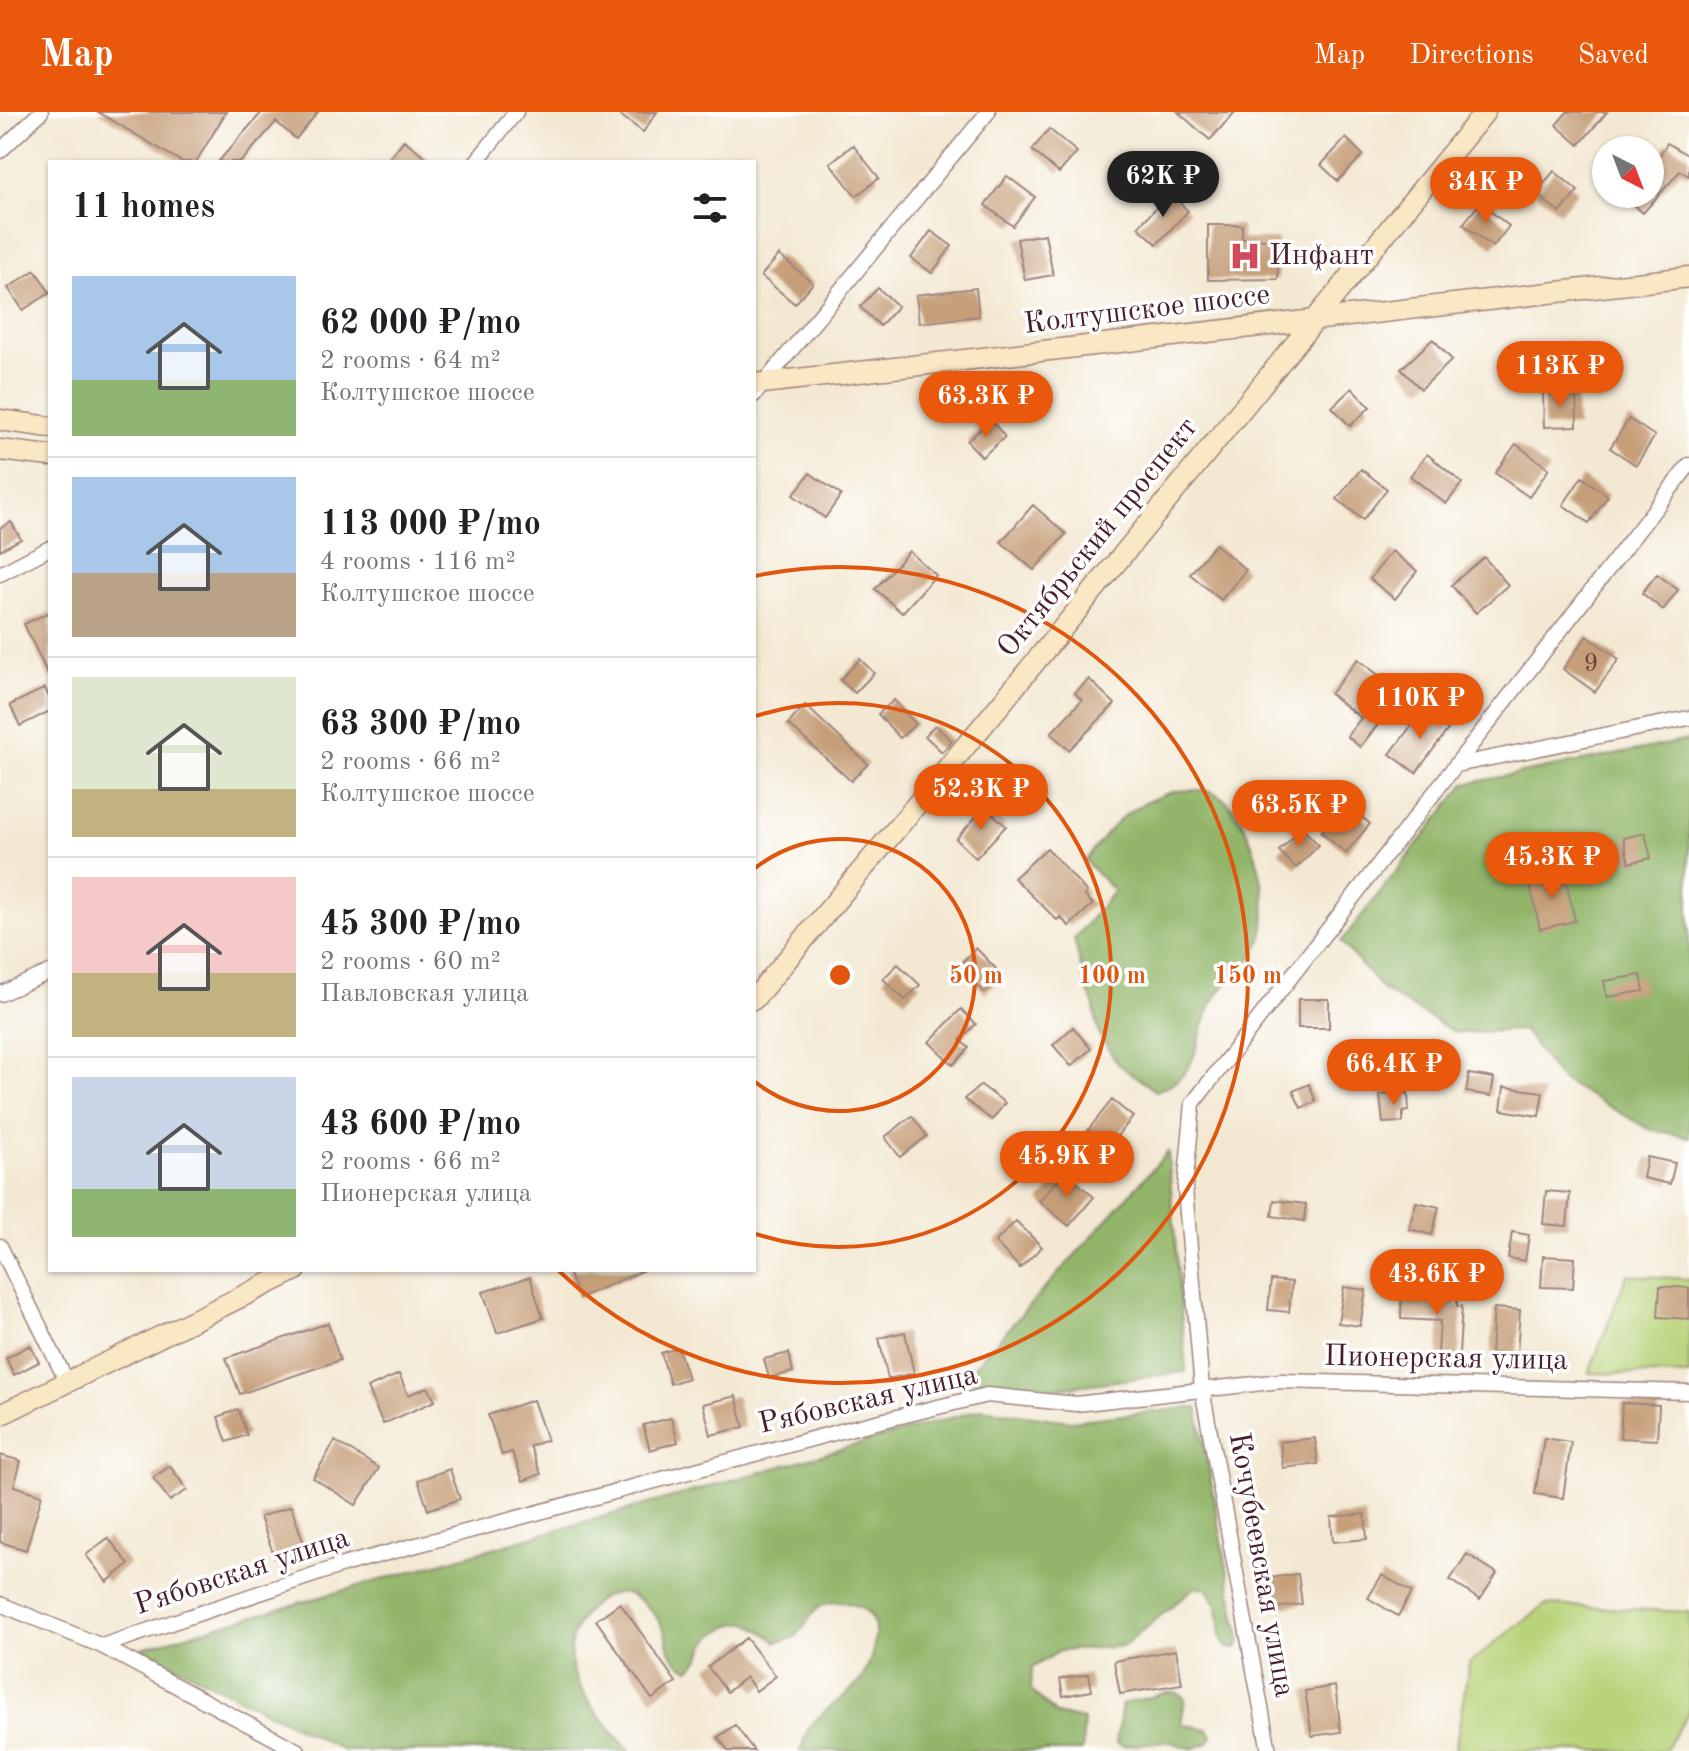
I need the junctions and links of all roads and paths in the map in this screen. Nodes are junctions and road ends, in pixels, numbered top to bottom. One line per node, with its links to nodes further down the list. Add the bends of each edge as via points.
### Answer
1 (41, 112): 5 (street)
2 (516, 112): 6 (street)
3 (988, 112): 9 (street)
4 (1485, 112): 8 (street, Октябрьский проспект)
5 (0, 151)
6 (478, 160)
7 (1689, 277): 8 (street, Колтушское шоссе)
8 (1316, 320): 9 (street, Колтушское шоссе); 21 (street, Октябрьский проспект)
9 (757, 388)
10 (0, 420): 11 (street)
11 (48, 427)
12 (0, 450): 13 (street)
13 (48, 456)
14 (1689, 465): 18 (street)
15 (48, 549): 16 (street)
16 (0, 574)
17 (1689, 718): 18 (street)
18 (1456, 765): 25 (street, via 1193,1103 1185,1189)
19 (48, 973): 20 (street)
20 (0, 994)
21 (756, 997)
22 (0, 1246): 24 (street)
23 (292, 1272): 24 (street)
24 (67, 1382): 27 (street)
25 (1202, 1389): 26 (street, Пионерская улица, via 1281,1381); 29 (street, Рябовская улица, via 1076,1404 987,1395 346,1564); 32 (street, Кочубеевская улица)
26 (1689, 1392)
27 (0, 1415)
28 (0, 1604): 29 (street)
29 (102, 1646): 30 (street)
30 (275, 1746): 31 (street)
31 (298, 1751)
32 (1269, 1751)

